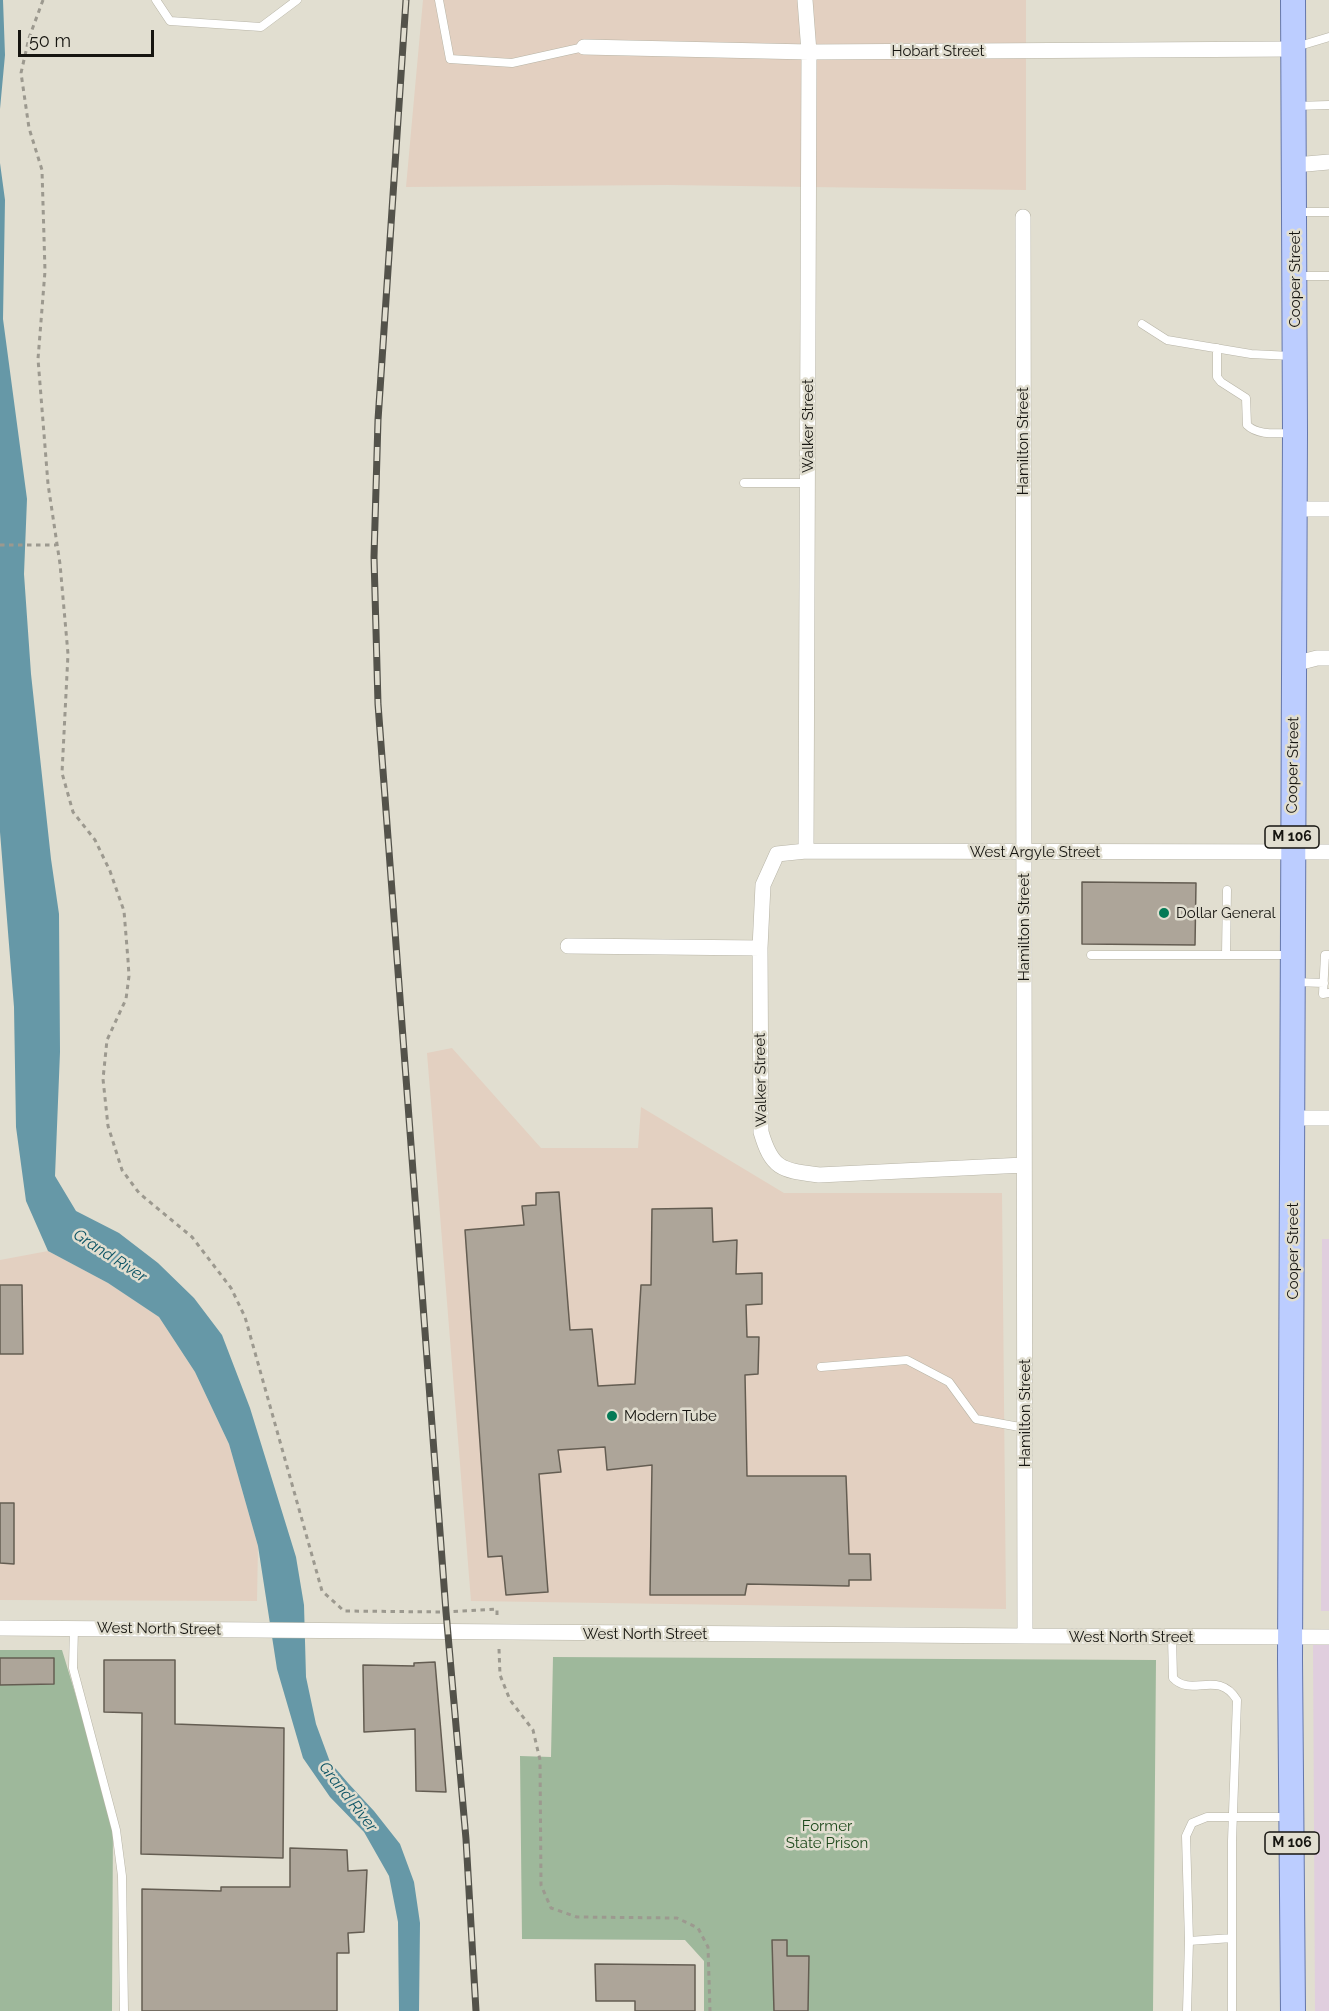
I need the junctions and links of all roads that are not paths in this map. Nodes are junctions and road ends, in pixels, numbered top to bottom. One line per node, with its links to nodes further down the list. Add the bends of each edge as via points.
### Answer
1 (156, 0): 2 (lane, via 170,21 261,27)
2 (297, 0)
3 (439, 0): 7 (lane, via 450,59 512,63)
4 (805, 0): 9 (street, Walker Street)
5 (1293, 0): 8 (main road, Cooper Street / M 106)
6 (1329, 37): 8 (lane)
7 (584, 47): 9 (street, Hobart Street)
8 (1293, 49): 9 (street, Hobart Street); 11 (main road, Cooper Street / M 106)
9 (809, 52): 24 (street, Walker Street)
10 (1329, 105): 11 (lane)
11 (1294, 106): 13 (main road, Cooper Street / M 106)
12 (1329, 162): 13 (street)
13 (1295, 165): 14 (main road, Cooper Street / M 106)
14 (1295, 212): 15 (lane); 17 (main road, Cooper Street / M 106)
15 (1329, 212)
16 (1023, 217): 32 (street, Hamilton Street)
17 (1295, 276): 18 (lane); 21 (main road, Cooper Street / M 106)
18 (1329, 276)
19 (1142, 324): 20 (lane, via 1167,340)
20 (1217, 348): 21 (lane); 22 (lane, via 1217,377 1246,398 1247,424 1252,430)
21 (1295, 356): 22 (main road, Cooper Street / M 106)
22 (1295, 432): 26 (main road, Cooper Street / M 106)
23 (744, 483): 24 (lane)
24 (807, 483): 29 (street, Walker Street)
25 (1329, 508): 26 (street)
26 (1295, 509): 28 (main road, Cooper Street / M 106)
27 (1329, 658): 28 (street)
28 (1294, 664): 30 (main road, Cooper Street / M 106)
29 (806, 851): 32 (street, West Argyle Street); 33 (street, West Argyle Street)
30 (1292, 852): 31 (street, West Argyle Street); 32 (street, West Argyle Street); 39 (main road, Cooper Street / M 106)
31 (1329, 852)
32 (1024, 853): 46 (street, Hamilton Street)
33 (777, 854): 36 (street, Walker Street, via 763,885)
34 (1227, 890): 38 (lane)
35 (568, 946): 36 (street)
36 (760, 948): 46 (street, Walker Street, via 761,1132 775,1163 795,1172 819,1175)
37 (1091, 955): 38 (lane)
38 (1226, 955): 39 (lane)
39 (1293, 955): 41 (main road, Cooper Street / M 106)
40 (1329, 955): 42 (lane, via 1325,955)
41 (1293, 982): 42 (lane); 44 (main road, Cooper Street / M 106)
42 (1324, 983): 43 (lane, via 1323,994)
43 (1329, 993)
44 (1294, 1118): 45 (street); 53 (main road, Cooper Street / M 106)
45 (1329, 1118)
46 (1024, 1166): 48 (street, Hamilton Street)
47 (821, 1367): 48 (lane, via 908,1360 949,1382 976,1419)
48 (1025, 1428): 51 (street, Hamilton Street)
49 (0, 1628): 50 (street, West North Street)
50 (74, 1628): 51 (street, West North Street); 59 (lane, via 73,1668 116,1830 122,1876)
51 (1025, 1636): 52 (street, West North Street)
52 (1172, 1637): 53 (street, West North Street); 55 (lane, via 1173,1678 1179,1684 1221,1684 1237,1700)
53 (1290, 1637): 54 (street, West North Street); 56 (main road, Cooper Street / M 106)
54 (1329, 1637)
55 (1233, 1817): 56 (lane); 57 (lane); 58 (lane, via 1208,1817 1192,1823 1186,1836)
56 (1291, 1817): 62 (main road, M 106)
57 (1232, 1938): 58 (lane); 61 (lane)
58 (1189, 1941): 60 (lane)
59 (124, 2011)
60 (1187, 2011)
61 (1232, 2011)
62 (1293, 2011)

